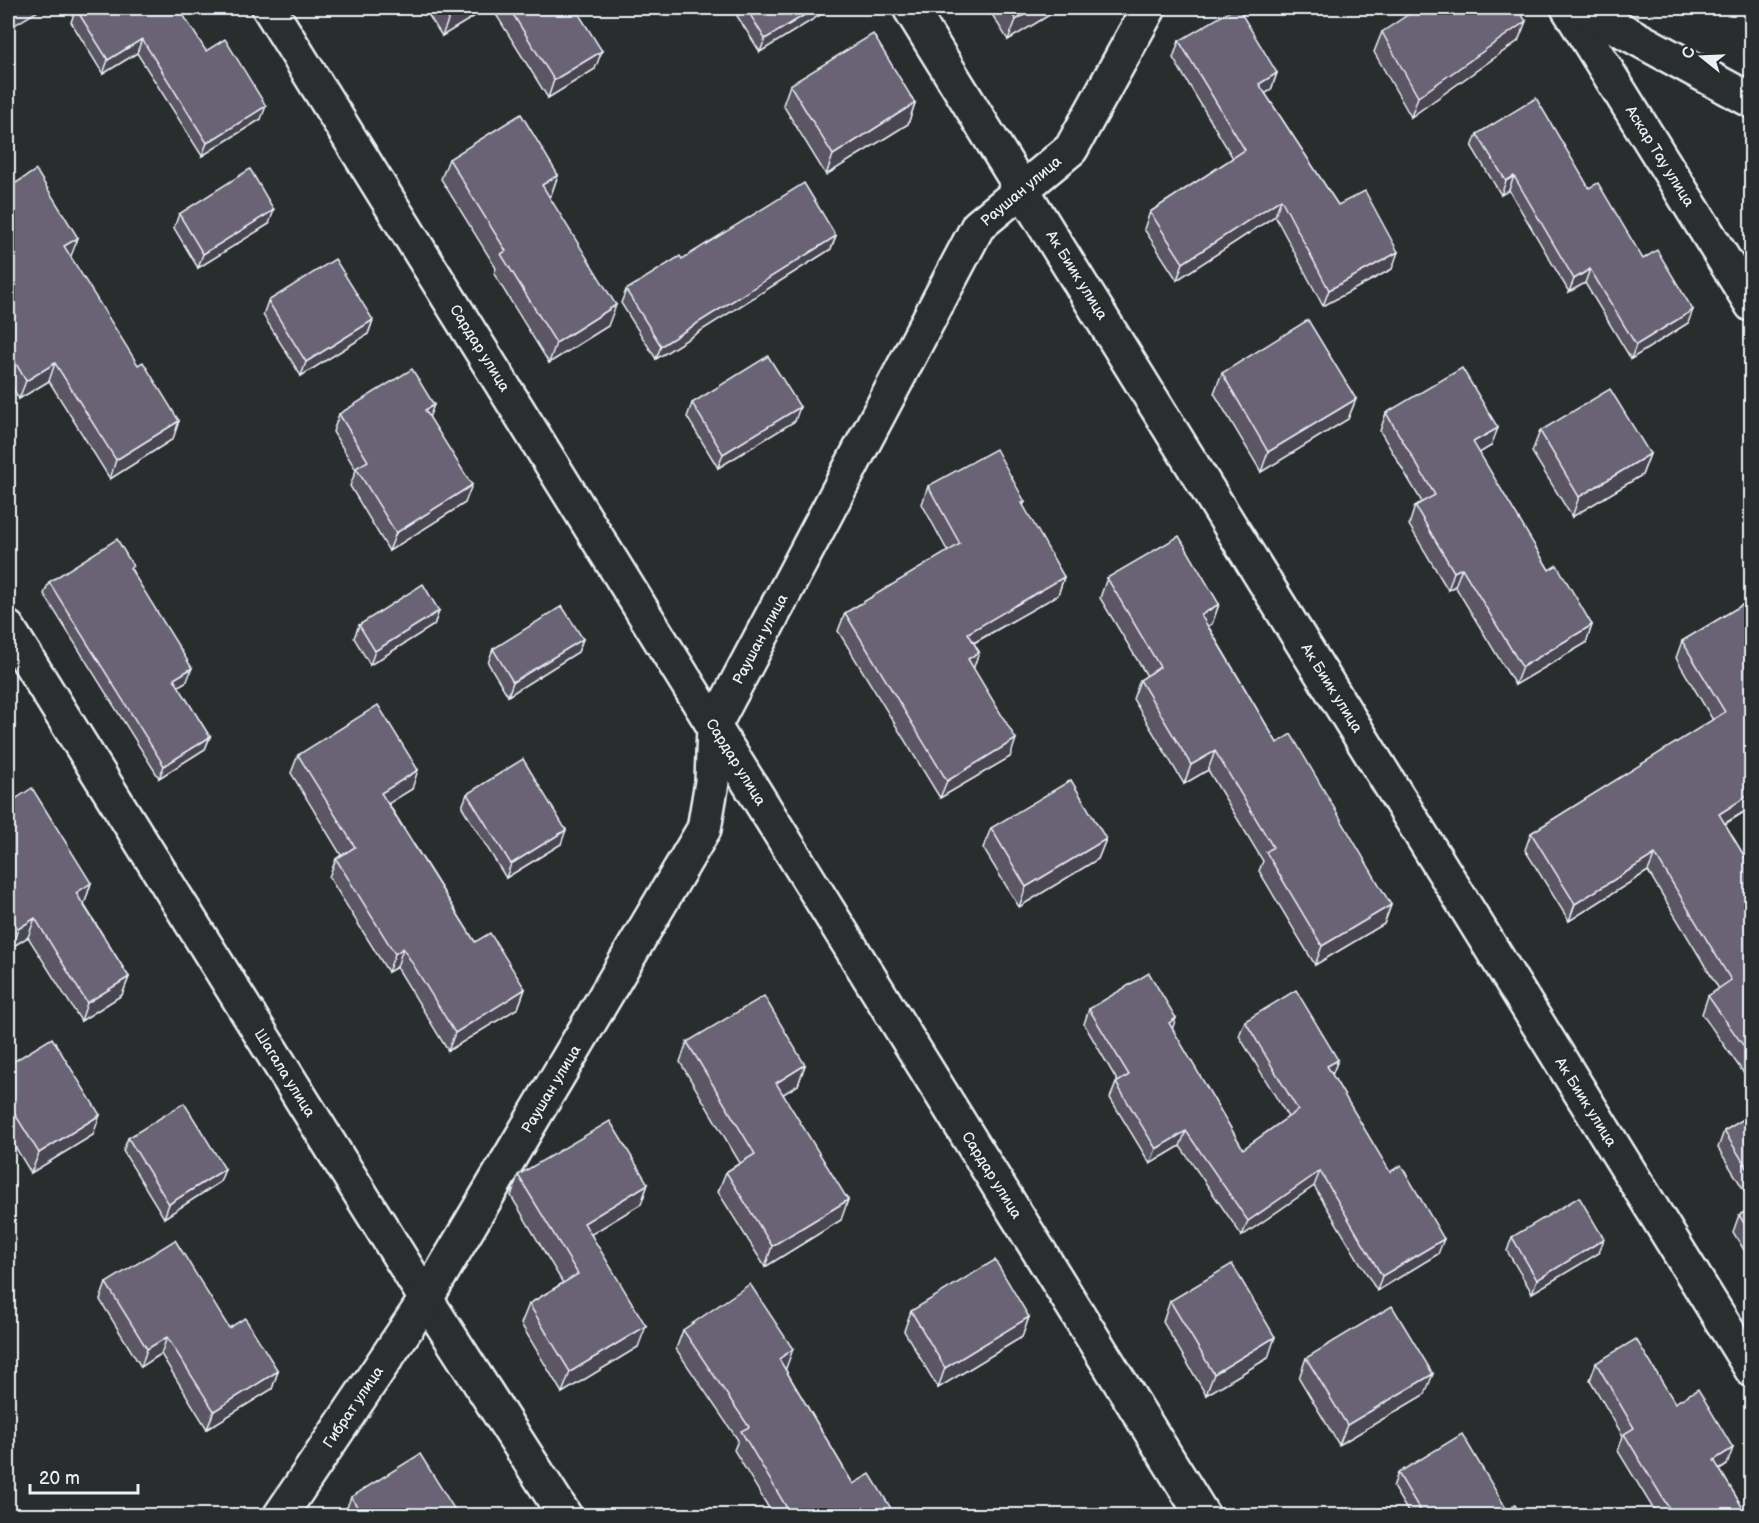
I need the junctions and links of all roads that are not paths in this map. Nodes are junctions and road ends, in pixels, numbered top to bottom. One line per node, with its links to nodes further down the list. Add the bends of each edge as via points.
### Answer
1 (269, 8): 10 (street, Сардар улица)
2 (910, 8): 7 (street, Ак Биик улица)
3 (1149, 8): 7 (street, Раушан улица, via 1071,149)
4 (1568, 8): 8 (street, Аскар Тау улица)
5 (1581, 8): 6 (street)
6 (1752, 101)
7 (1024, 189): 10 (street, Раушан улица, via 978,226); 12 (street, Ак Биик улица)
8 (1752, 305)
9 (8, 628): 11 (street, Шагала улица)
10 (714, 726): 11 (street, Раушан улица, via 712,782 704,829); 15 (street, Сардар улица)
11 (426, 1299): 13 (street, Гибрат улица); 14 (street, Шагала улица)
12 (1752, 1370)
13 (280, 1515)
14 (565, 1515)
15 (1203, 1515)

